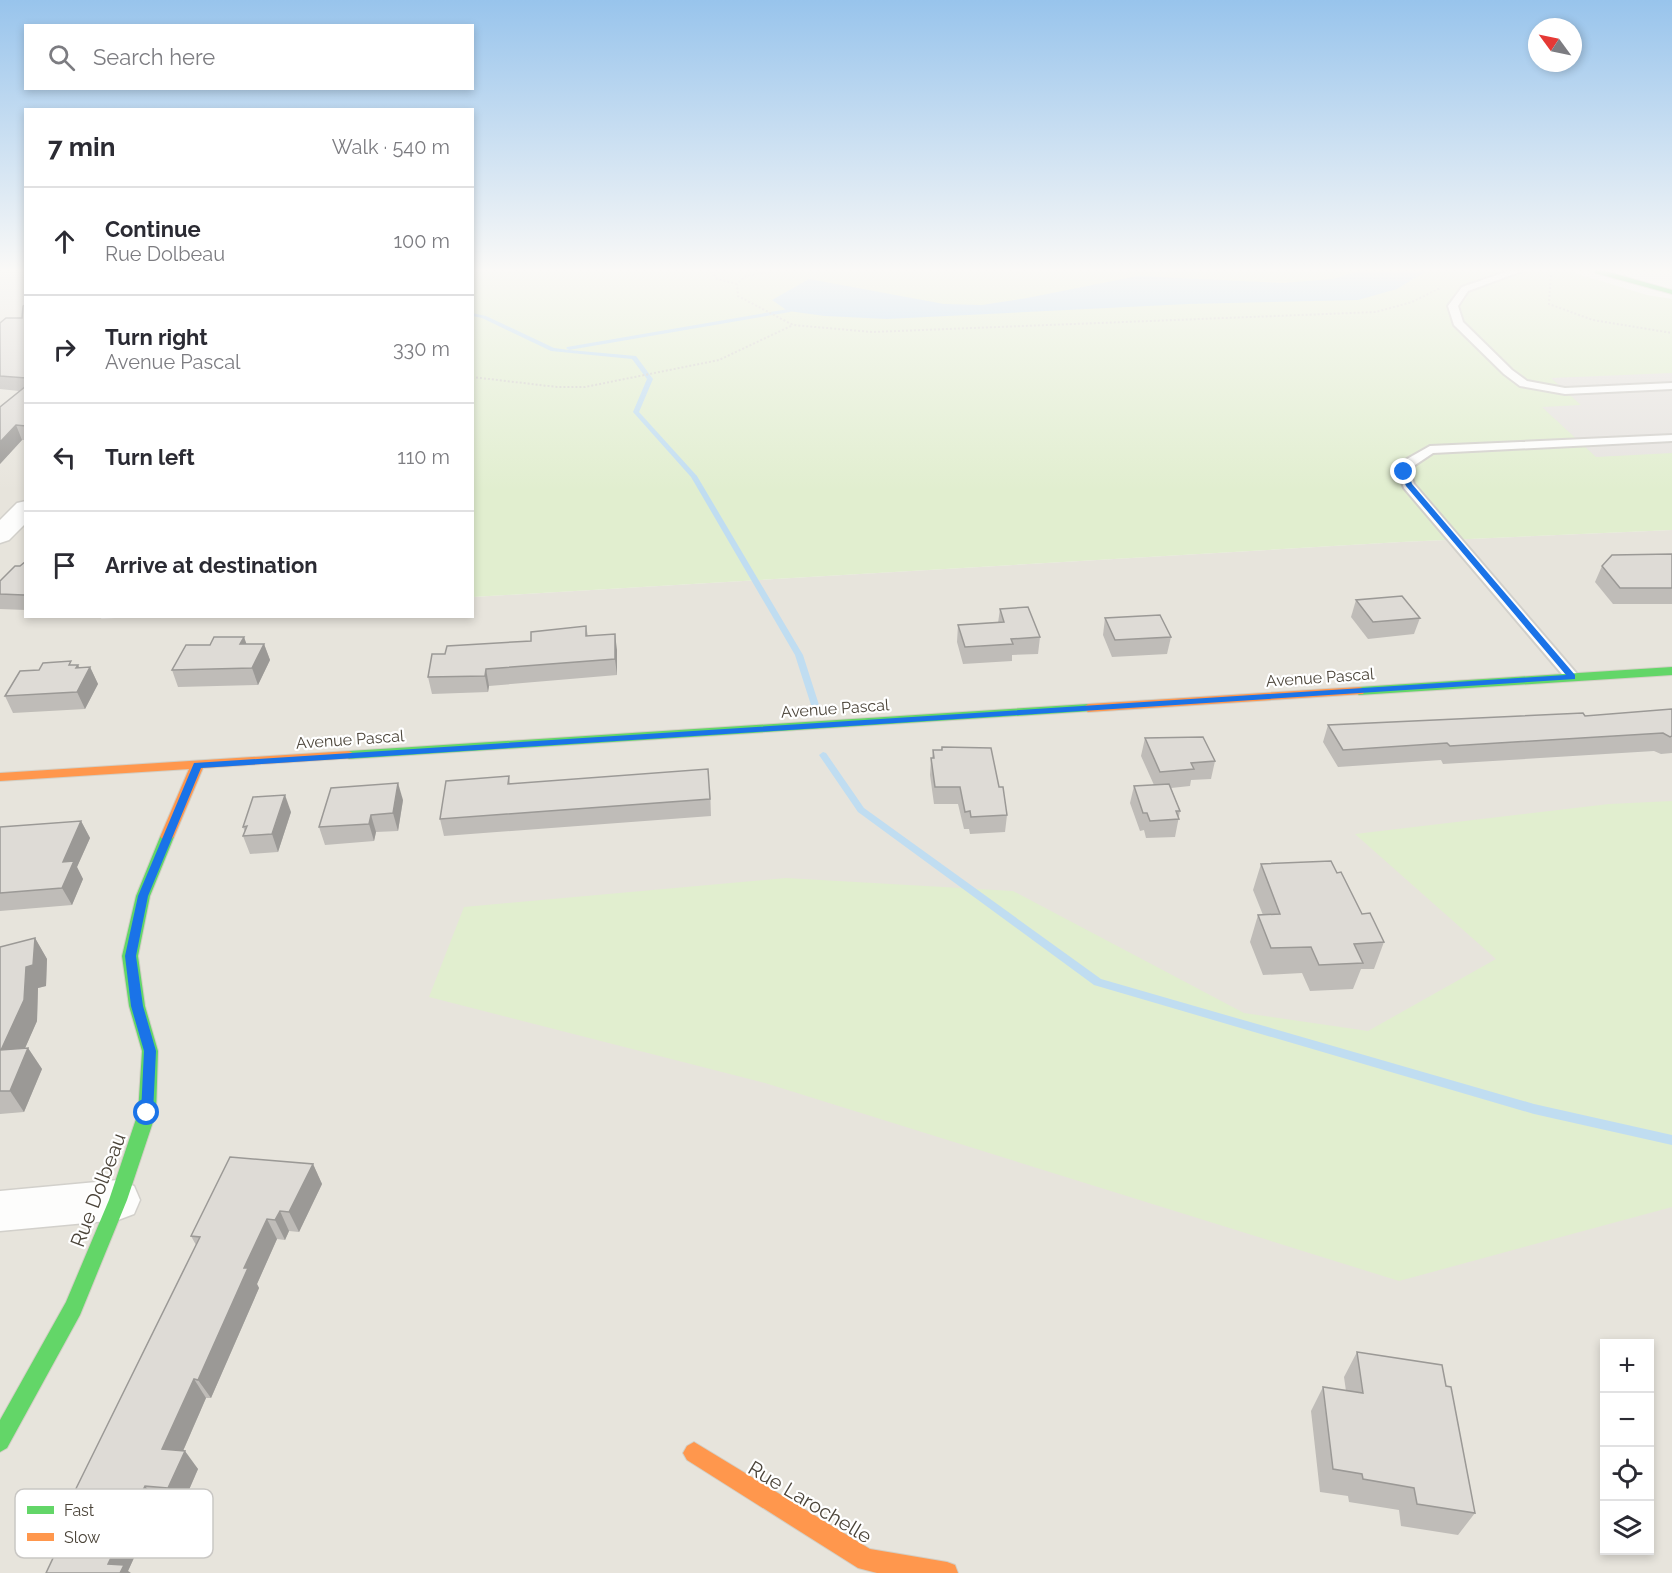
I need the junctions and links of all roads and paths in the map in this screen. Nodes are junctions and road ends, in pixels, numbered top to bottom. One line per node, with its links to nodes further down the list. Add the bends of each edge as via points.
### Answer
1 (752, 344): 3 (path, via 719,360 585,387)
2 (1480, 344): 4 (lane, via 1524,384 1566,391)
3 (474, 377)
4 (1672, 386)
5 (1672, 438): 11 (lane, via 1430,450 1411,462 1404,472 1408,485)
6 (0, 503): 7 (street)
7 (24, 503)
8 (24, 510): 9 (street)
9 (0, 535)
10 (1672, 671): 11 (street, Avenue Pascal)
11 (1572, 677): 12 (street, Avenue Pascal)
12 (197, 766): 13 (street, Avenue Pascal); 14 (street, Rue Dolbeau, via 143,896 130,956 150,1061 147,1113)
13 (0, 777)
14 (118, 1200): 15 (street); 16 (street, Rue Dolbeau, via 73,1308)
15 (0, 1211)
16 (0, 1441)
17 (694, 1454): 18 (street, Rue Larochelle, via 866,1560)
18 (947, 1573)

